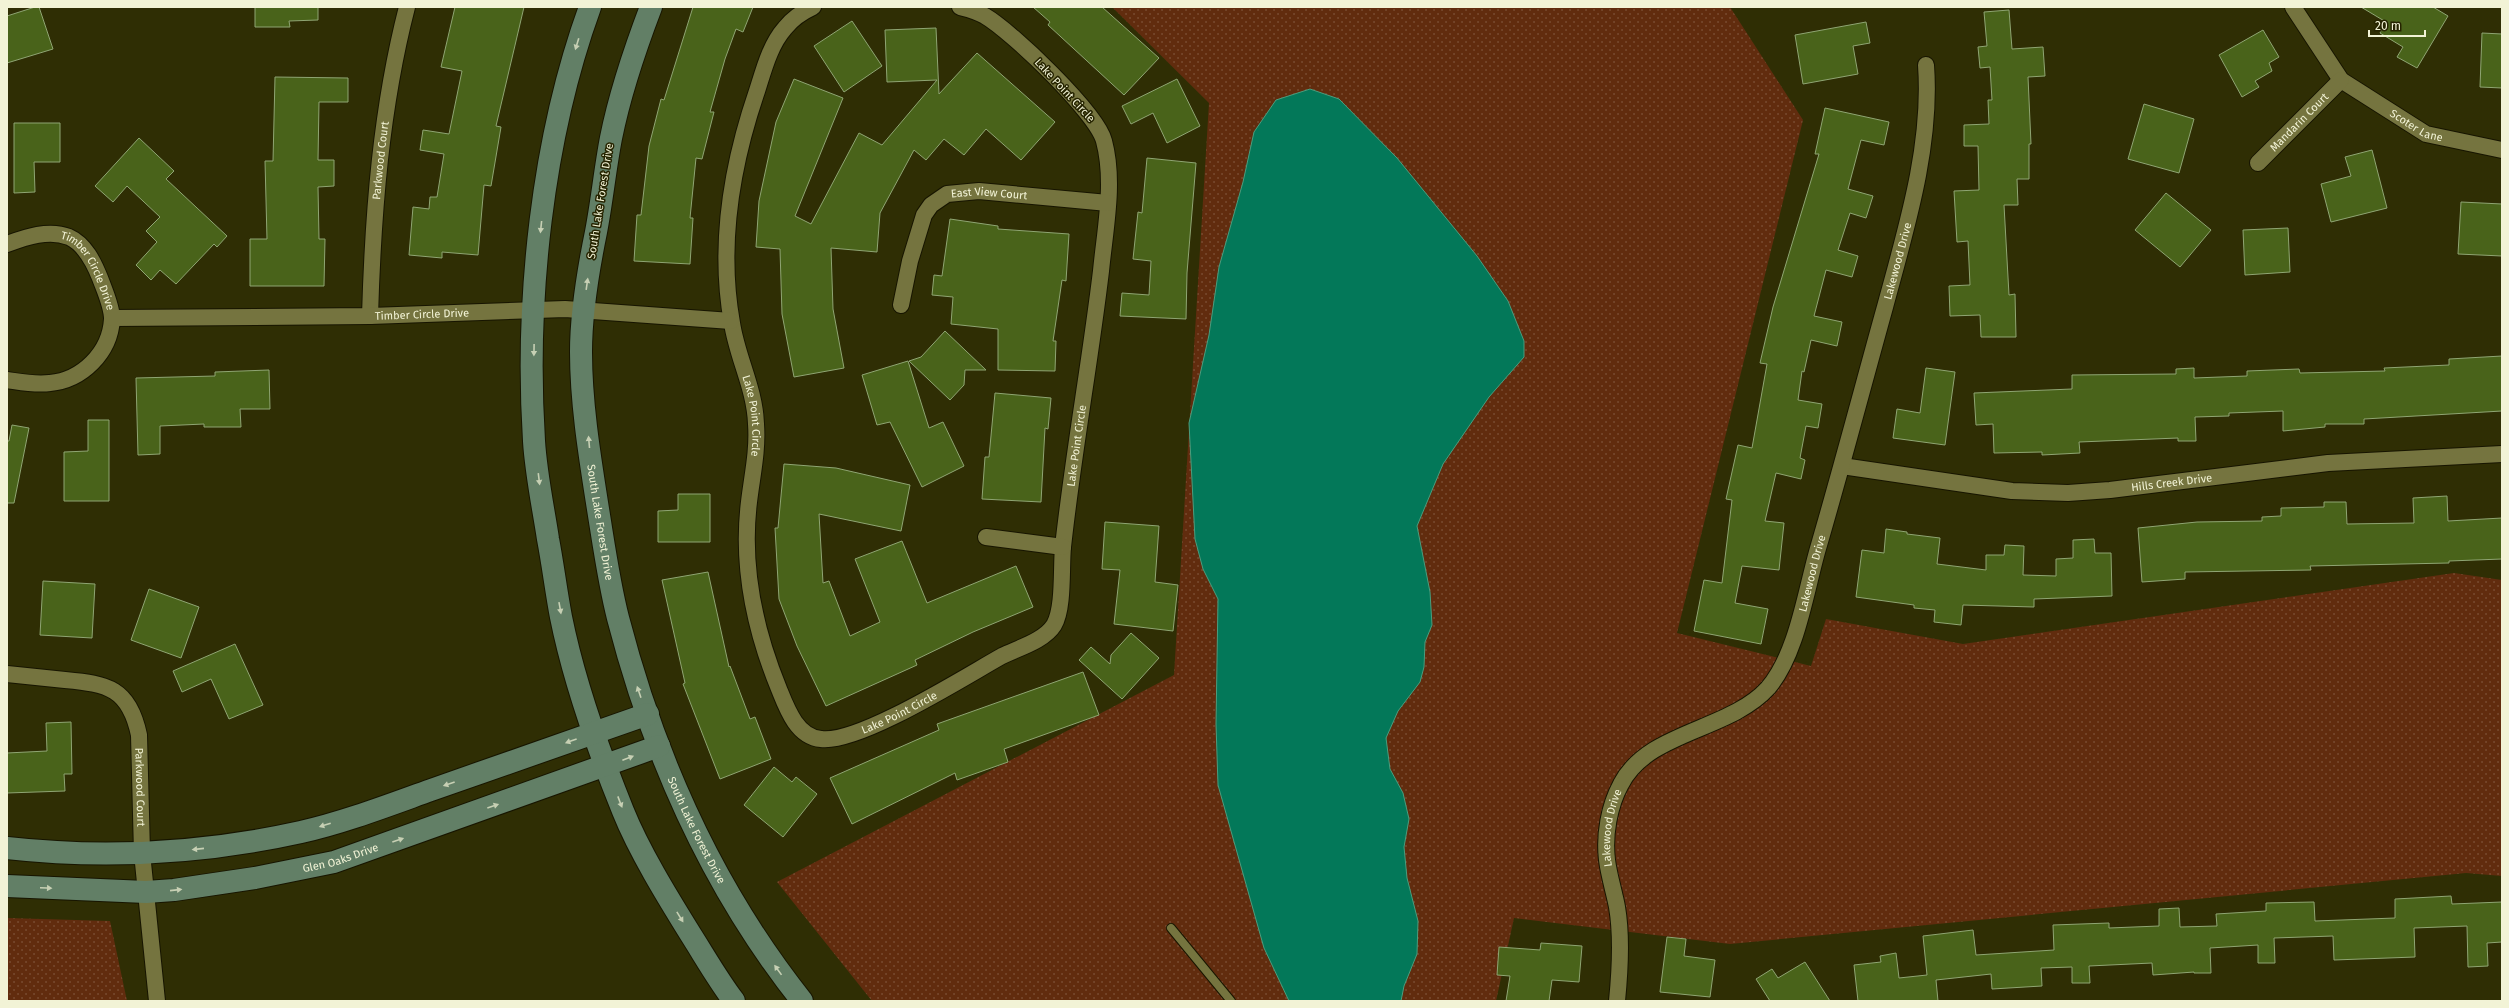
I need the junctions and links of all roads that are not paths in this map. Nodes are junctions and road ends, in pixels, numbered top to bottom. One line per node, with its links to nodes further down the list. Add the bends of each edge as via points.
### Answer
1 (407, 7): 16 (street, Parkwood Court, via 383,131 373,217)
2 (590, 7): 15 (main road, one-way to 15, via 578,40 552,143)
3 (651, 7): 14 (main road, South Lake Forest Drive, one-way to 3, via 611,135)
4 (813, 7): 18 (street, Lake Point Circle, via 799,15 773,44 748,116 733,183 727,231 726,268)
5 (960, 7): 11 (street, Lake Point Circle, via 987,17 1023,45 1090,115 1105,142)
6 (2293, 7): 8 (street)
7 (1926, 65): 21 (street, Lakewood Drive, via 1926,118 1911,203)
8 (2341, 80): 9 (street, Scoter Lane, via 2426,134); 10 (street, Mandarin Court)
9 (2502, 150)
10 (2258, 163)
11 (1108, 203): 13 (street, East View Court, via 979,191 947,194 931,205 924,215 910,261); 23 (street, Lake Point Circle, via 1090,361)
12 (7, 244): 17 (street, Timber Circle Drive, via 40,234 70,237 89,255)
13 (901, 305)
14 (583, 310): 15 (street, Timber Circle Drive); 18 (street, Timber Circle Drive); 25 (main road, South Lake Forest Drive, one-way to 14, via 618,616 591,465 582,367)
15 (534, 311): 16 (street, Timber Circle Drive); 26 (main road, one-way to 26, via 534,440 539,484 562,619)
16 (370, 316): 17 (street, Timber Circle Drive)
17 (112, 318): 19 (street, Timber Circle Drive, via 109,334 98,358 70,378 50,383)
18 (731, 321): 23 (street, Lake Point Circle, via 754,399 756,422 756,455 746,544 747,580 753,611 782,698 796,723 806,734 816,739 833,740 876,724 1046,633 1054,624 1058,612)
19 (7, 380)
20 (2502, 454): 21 (street, Hills Creek Drive, via 2328,463 2068,493 2012,491)
21 (1842, 466): 38 (street, Lakewood Drive, via 1798,623 1780,670 1768,687 1737,711 1669,742 1638,761 1620,784 1605,840 1618,921)
22 (986, 537): 23 (street)
23 (1063, 547)
24 (7, 674): 30 (street, Parkwood Court, via 92,682 112,688 126,700 135,717 139,735)
25 (648, 714): 26 (main road); 27 (main road, South Lake Forest Drive)
26 (595, 732): 28 (main road); 30 (main road, one-way to 30, via 375,810 303,832 234,845)
27 (659, 746): 28 (main road, Glen Oaks Drive, one-way to 27); 36 (main road, South Lake Forest Drive, one-way to 27, via 764,950 720,881 693,827)
28 (606, 766): 32 (main road, Glen Oaks Drive, one-way to 28, via 218,884 334,862); 35 (main road, one-way to 35, via 624,814 673,906)
29 (7, 848): 30 (main road, via 37,852)
30 (142, 853): 32 (street, Parkwood Court)
31 (7, 886): 32 (main road, Glen Oaks Drive, one-way to 32)
32 (146, 892): 34 (street, Parkwood Court)
33 (1170, 928): 37 (lane)
34 (157, 1001)
35 (734, 1001)
36 (802, 1001)
37 (1231, 1001)
38 (1617, 1001)

